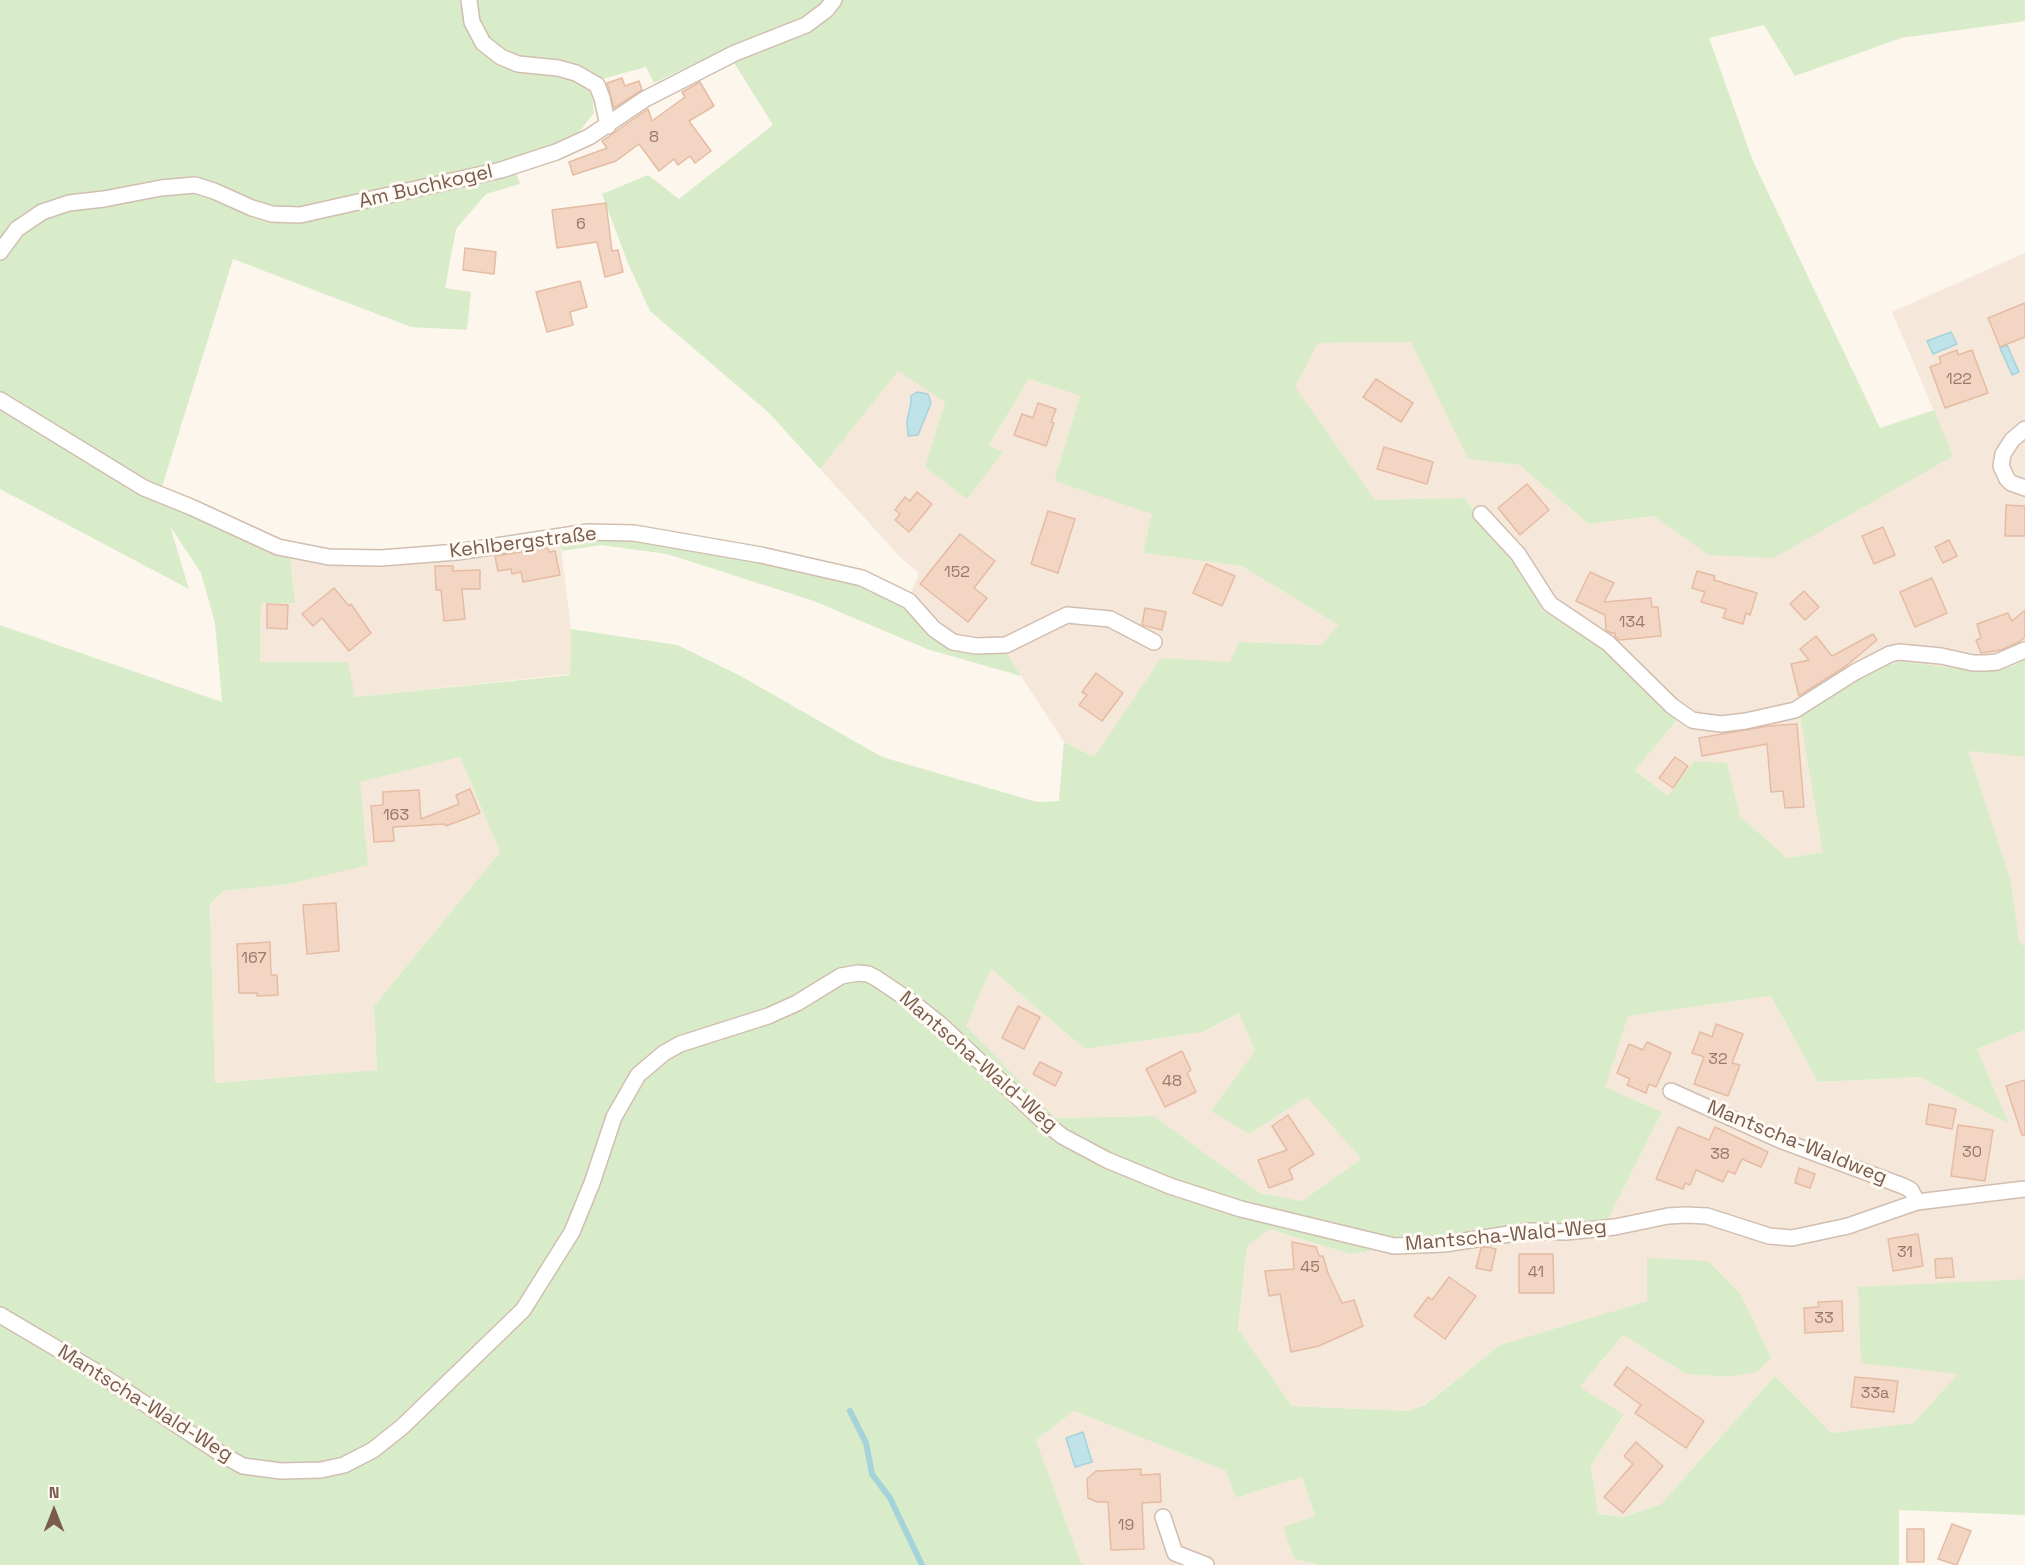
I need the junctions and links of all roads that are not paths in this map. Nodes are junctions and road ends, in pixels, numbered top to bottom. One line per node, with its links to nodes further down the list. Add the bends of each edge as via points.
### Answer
1 (470, 0): 3 (street, via 472,22 483,43 518,64 558,68 597,85)
2 (834, 0): 3 (street, Am Buchkogel, via 806,26 735,53 645,99)
3 (608, 126): 4 (street, Am Buchkogel, via 556,152 501,170 300,215 272,214 195,185 69,203 42,212 17,229)
4 (0, 252)
5 (0, 400): 9 (street, Kehlbergstraße, via 144,488 278,547 329,557 381,558 457,552 588,532 634,533 761,555 862,578 909,601 934,630 953,642 1006,645 1067,615 1110,620)
6 (2025, 429): 7 (street, via 2012,440 2001,466 2011,483)
7 (2025, 488)
8 (1481, 514): 10 (street, via 1518,554 1550,604 1608,643 1672,706 1692,720 1746,722 1795,710 1855,672 1899,652 1986,663)
9 (1154, 642)
10 (2025, 650)
11 (1671, 1091): 13 (street, Mantscha-Waldweg, via 1780,1140 1903,1186 1911,1190)
12 (2025, 1189): 13 (street, Mantscha-Wald-Weg)
13 (1917, 1202): 14 (street, Mantscha-Wald-Weg, via 1848,1226 1792,1238 1769,1236 1707,1216 1686,1215 1615,1227 1529,1231 1444,1244 1394,1246 1241,1209 1107,1160 1062,1136 1042,1120 916,1005 876,978 858,973 841,976 768,1016 680,1044 638,1076 614,1117 572,1232 523,1310 402,1427 373,1450 344,1465 281,1471 243,1466)
14 (0, 1315)
15 (1163, 1516): 16 (street, via 1175,1553)
16 (1206, 1565)

